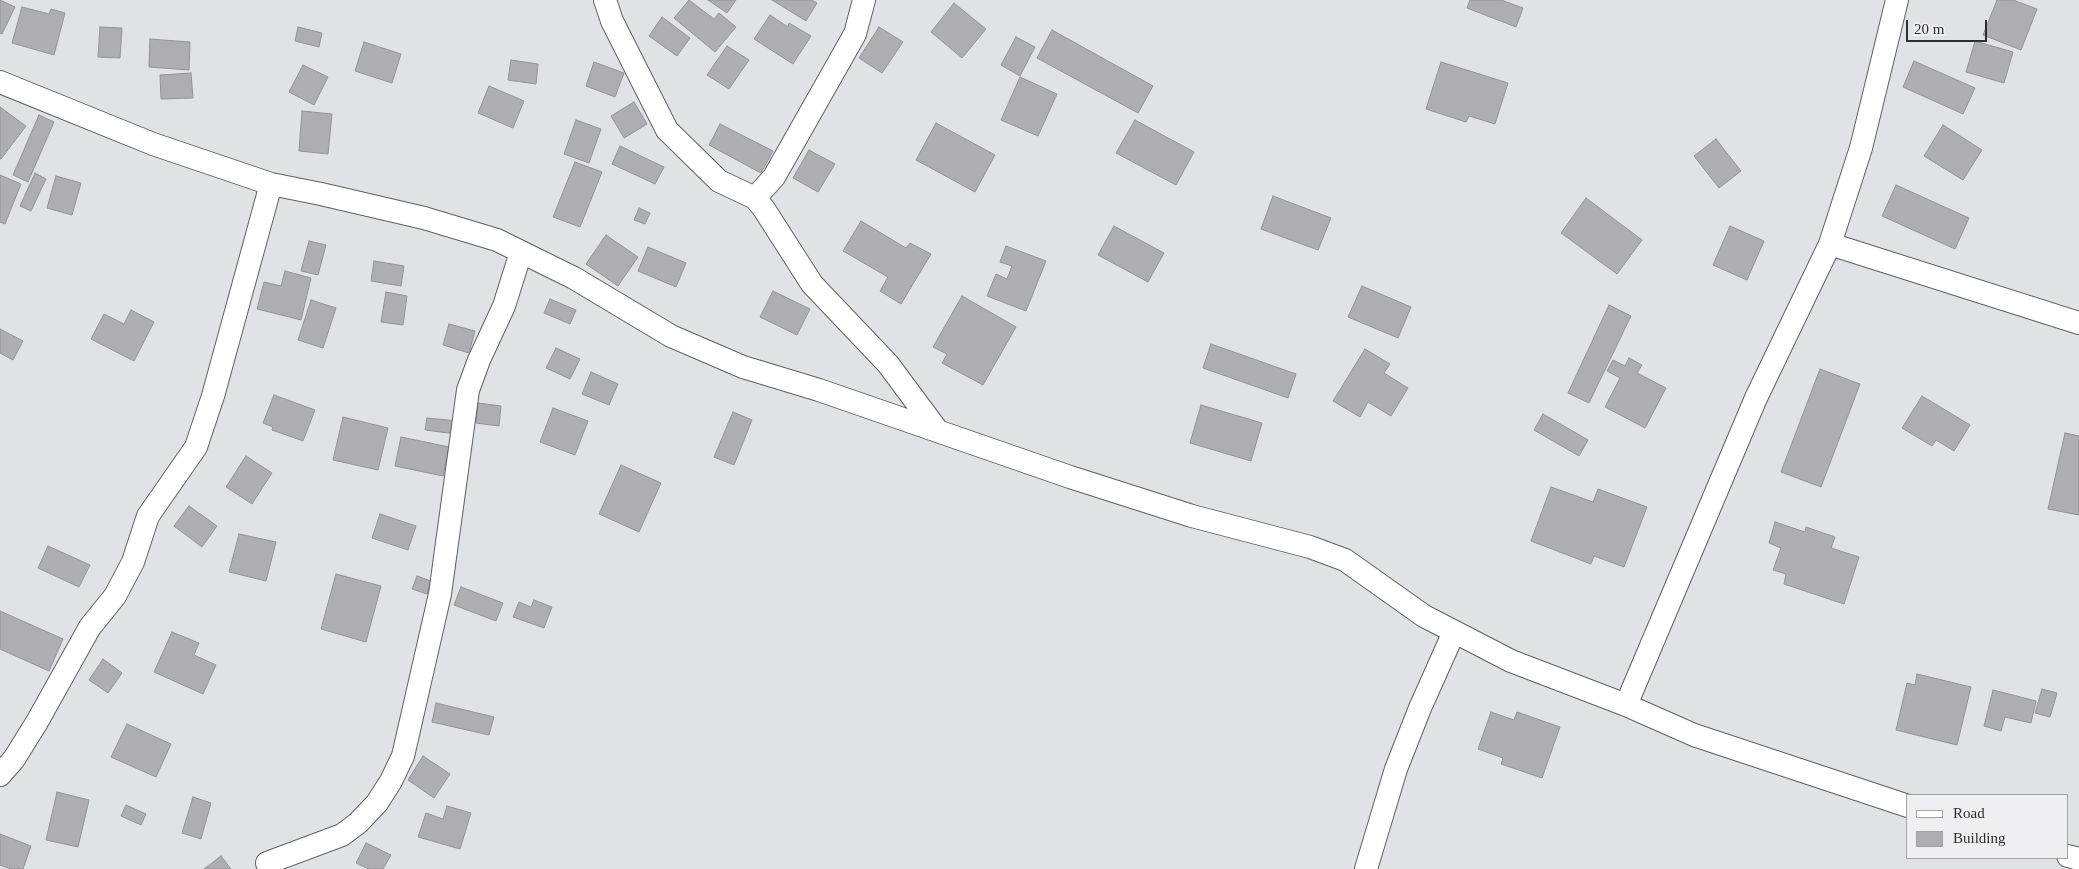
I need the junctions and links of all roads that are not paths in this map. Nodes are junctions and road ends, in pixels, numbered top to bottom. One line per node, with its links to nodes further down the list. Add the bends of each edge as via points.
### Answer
1 (604, 0): 6 (street, via 668,130 719,181)
2 (864, 0): 6 (street, via 855,34 774,177)
3 (1897, 0): 7 (street, via 1861,148)
4 (0, 82): 5 (street, via 153,144)
5 (271, 184): 8 (street, via 424,218 497,240); 13 (street, via 196,447 148,516 133,562 115,596 90,627 37,722)
6 (755, 198): 10 (street, via 812,284 888,364)
7 (1830, 244): 9 (street); 12 (street, via 1756,398)
8 (520, 252): 10 (street, via 574,278 671,336 734,363); 15 (street, via 504,306 468,390 440,594 403,756 377,803 358,823 342,835)
9 (2078, 318)
10 (937, 430): 11 (street, via 1192,516 1310,547 1345,560 1424,616)
11 (1454, 632): 12 (street, via 1511,660); 16 (street, via 1396,769)
12 (1626, 705): 14 (street, via 1694,735)
13 (0, 775)
14 (1906, 805)
15 (267, 863)
16 (1366, 869)

